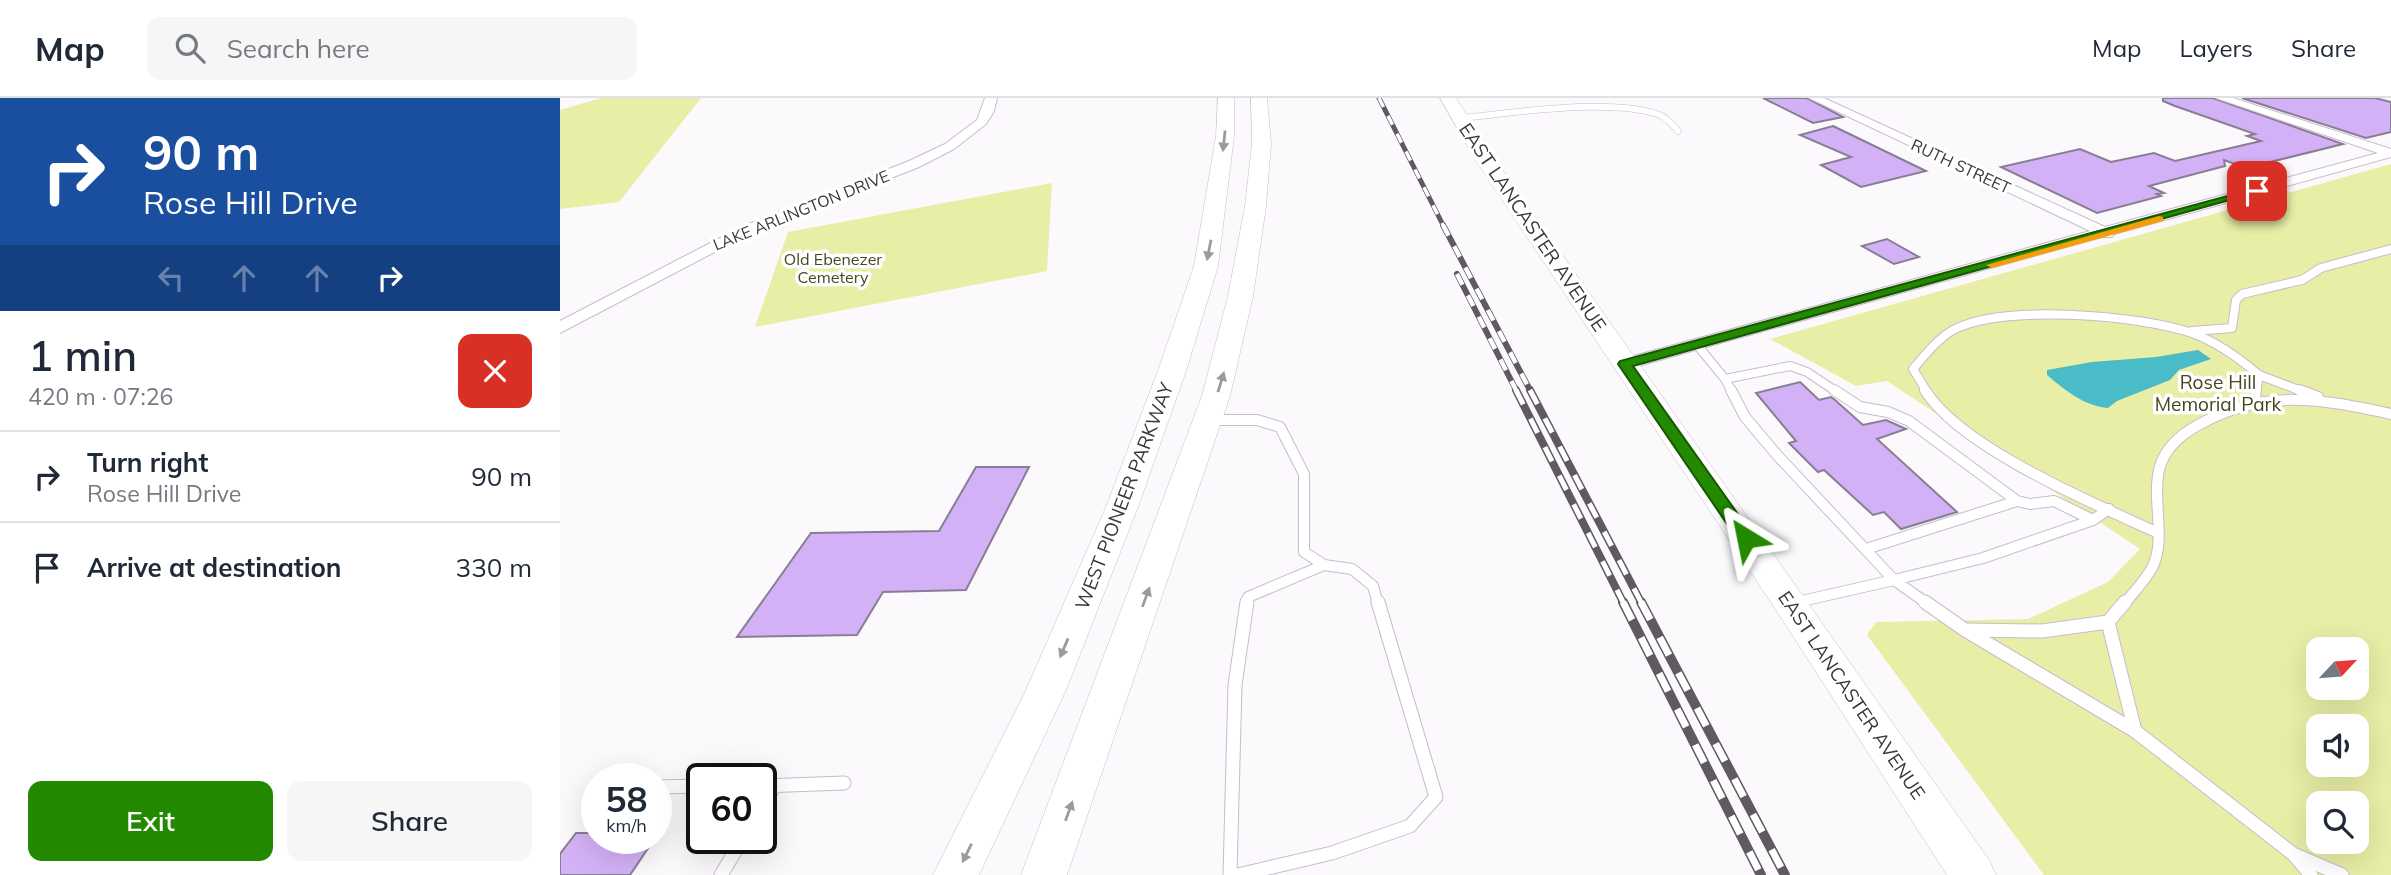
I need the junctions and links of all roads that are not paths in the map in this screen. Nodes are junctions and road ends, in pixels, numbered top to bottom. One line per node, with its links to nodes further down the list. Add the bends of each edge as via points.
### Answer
1 (991, 98): 15 (street, LAKE ARLINGTON DRIVE, via 981,123 969,134 914,164 736,235)
2 (1226, 98): 10 (main road, WEST PIONEER PARKWAY, one-way to 10)
3 (1259, 98): 9 (main road)
4 (1815, 98): 11 (street, RUTH STREET)
5 (2222, 98): 8 (street)
6 (1454, 108): 7 (lane, via 1630,106 1660,114); 20 (main road, EAST LANCASTER AVENUE)
7 (1678, 131)
8 (2391, 153): 11 (street)
9 (1261, 181): 10 (main road); 26 (main road, one-way to 9, via 1225,368)
10 (1219, 183): 43 (main road, WEST PIONEER PARKWAY, one-way to 43, via 1206,265 1122,507 1046,690)
11 (2107, 234): 18 (street)
12 (2391, 249): 13 (lane)
13 (2376, 255): 14 (lane); 16 (lane, via 2242,294 2236,300)
14 (2391, 259)
15 (560, 328)
16 (2232, 328): 17 (lane); 19 (lane)
17 (2190, 331): 19 (lane); 28 (lane, via 2050,316 1988,320 1953,330 1913,369 1920,387 1948,416 1987,444)
18 (1697, 345): 20 (street); 22 (lane)
19 (2231, 351): 21 (lane)
20 (1625, 364): 34 (main road, EAST LANCASTER AVENUE)
21 (2259, 375): 23 (lane); 24 (lane)
22 (1725, 379): 27 (lane, via 1790,366 1807,372 1860,407 1909,421); 31 (lane, via 1745,417)
23 (2255, 400): 24 (lane); 30 (lane, via 2206,419 2181,434 2167,450 2159,472)
24 (2325, 400): 25 (lane)
25 (2391, 414)
26 (1209, 420): 32 (lane, via 1257,420 1280,427 1304,474 1304,552); 44 (main road, one-way to 26)
27 (2017, 501): 29 (lane, via 2054,501); 31 (lane)
28 (2109, 509): 29 (lane); 30 (lane)
29 (2093, 520): 33 (lane, via 1983,558)
30 (2156, 532): 35 (lane, via 2154,564)
31 (1866, 549): 33 (lane)
32 (1324, 565): 45 (lane, via 1248,597 1235,685); 46 (lane, via 1352,569 1373,586 1436,797 1410,825 1332,852)
33 (1894, 580): 34 (lane); 36 (lane)
34 (1791, 604): 47 (main road, EAST LANCASTER AVENUE)
35 (2108, 622): 36 (lane, via 2042,631); 37 (lane)
36 (1965, 630): 37 (lane)
37 (2135, 730): 41 (lane)
38 (844, 783): 39 (lane)
39 (777, 785)
40 (733, 854): 42 (lane)
41 (2293, 854): 48 (lane); 49 (lane)
42 (721, 875)
43 (956, 875)
44 (1044, 875)
45 (1230, 875)
46 (1238, 875)
47 (1973, 875)
48 (2311, 875)
49 (2342, 875)

